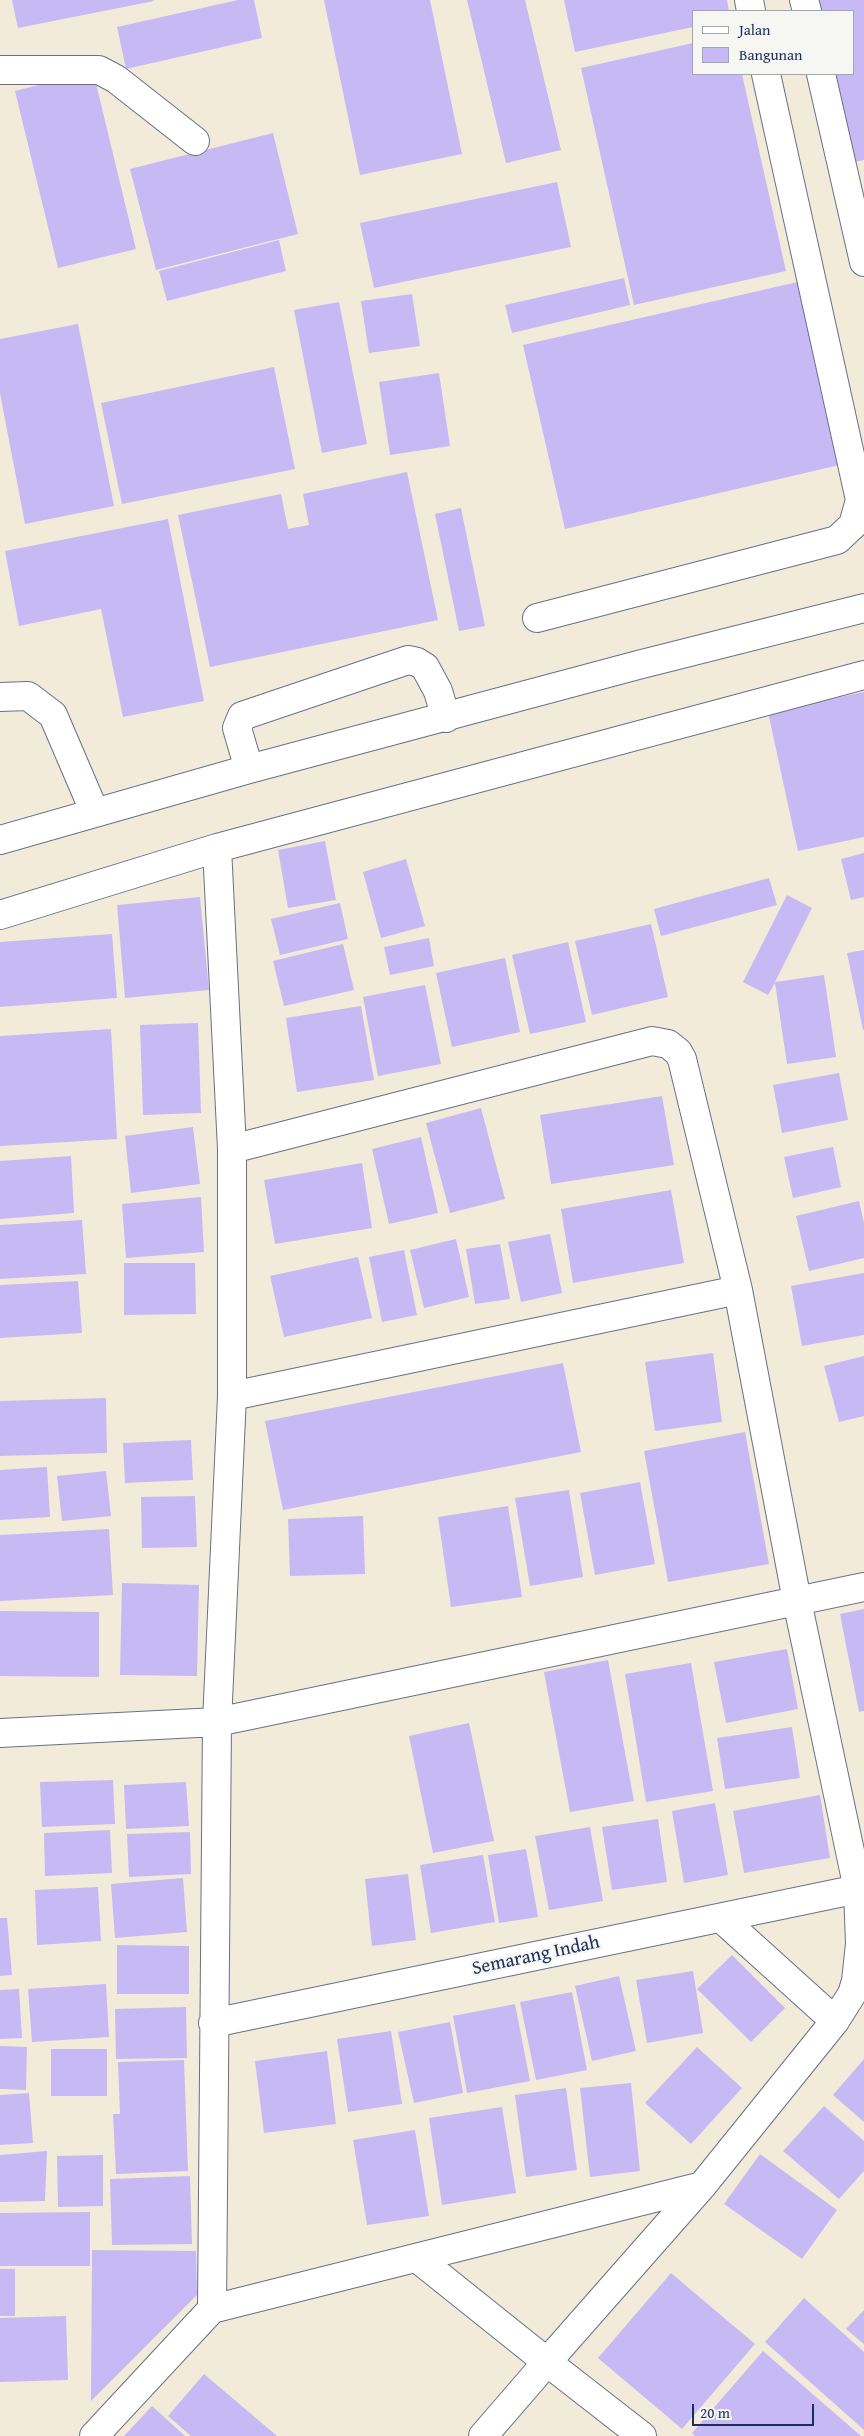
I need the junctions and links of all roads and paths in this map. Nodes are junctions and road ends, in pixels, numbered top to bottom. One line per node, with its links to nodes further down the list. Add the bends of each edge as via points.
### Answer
1 (0, 70): 4 (street, via 98,70 116,79)
2 (766, 75): 7 (street, via 860,500 853,525 837,540)
3 (821, 75): 5 (street)
4 (196, 141)
5 (864, 262)
6 (864, 608): 10 (street)
7 (537, 618)
8 (864, 675): 14 (street)
9 (0, 697): 12 (street, via 28,696 53,715)
10 (446, 718): 11 (street); 11 (street, via 438,691 425,667 408,660 242,716 237,728)
11 (249, 770): 12 (street)
12 (95, 813): 13 (street)
13 (0, 840)
14 (216, 848): 15 (street); 16 (street)
15 (0, 915)
16 (232, 1149): 17 (street, via 661,1042 673,1047 682,1059); 18 (street)
17 (738, 1290): 18 (street); 20 (street)
18 (232, 1396): 21 (street)
19 (864, 1587): 20 (street)
20 (797, 1601): 21 (street); 23 (street)
21 (217, 1722): 22 (street); 26 (street)
22 (0, 1733)
23 (858, 1889): 24 (street, Semarang Indah); 25 (street, via 860,1944 856,1982)
24 (721, 1918): 25 (street); 26 (street, Semarang Indah)
25 (835, 2020): 27 (street)
26 (213, 2023): 29 (street)
27 (702, 2186): 28 (street); 30 (street)
28 (417, 2258): 29 (street); 30 (street)
29 (212, 2309): 31 (street)
30 (547, 2362): 32 (street); 33 (street)
31 (94, 2436)
32 (483, 2436)
33 (642, 2436)

